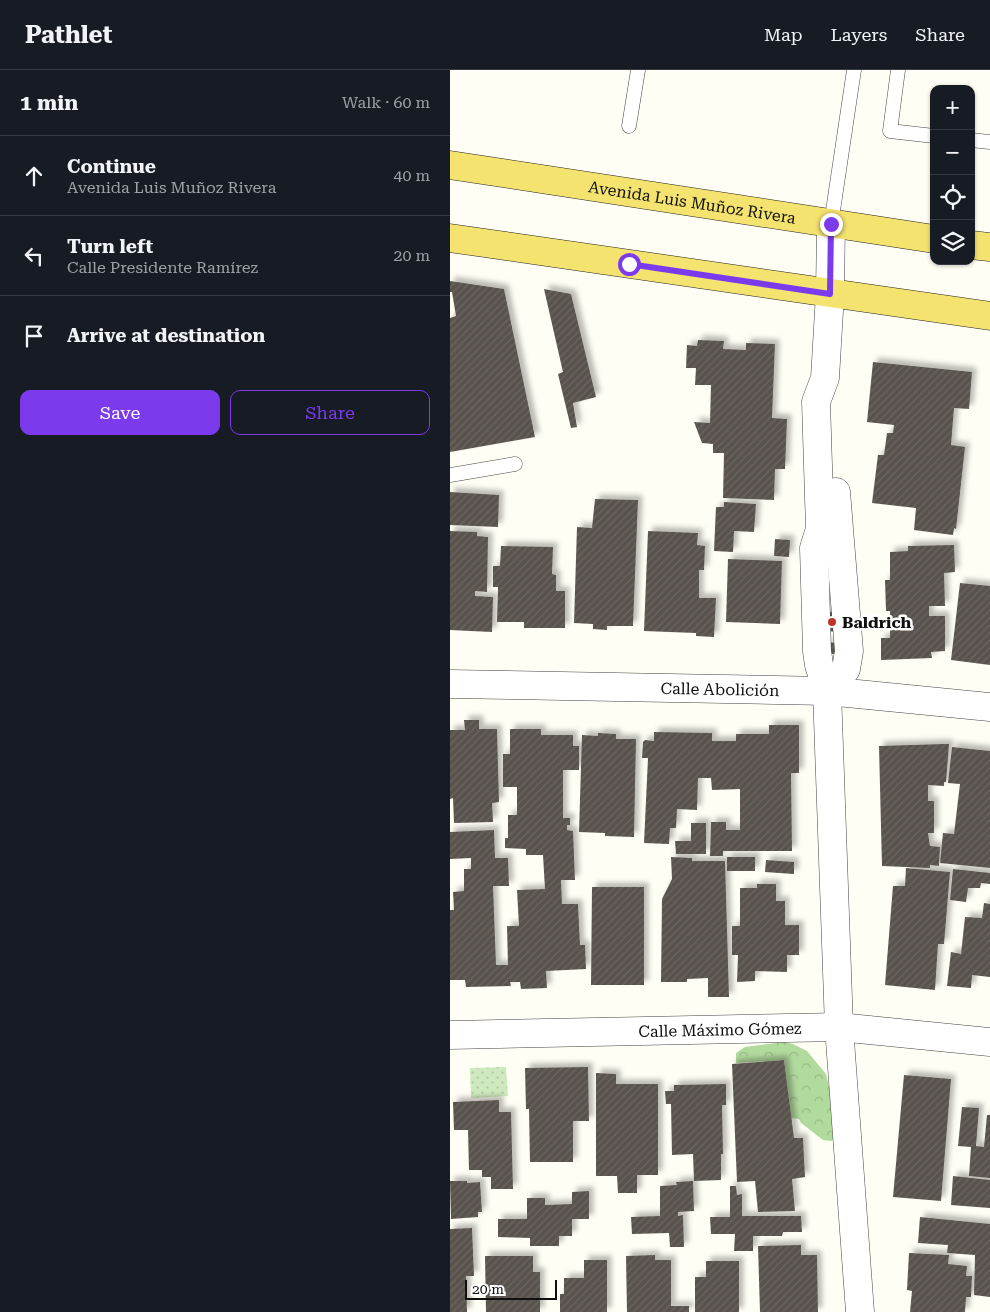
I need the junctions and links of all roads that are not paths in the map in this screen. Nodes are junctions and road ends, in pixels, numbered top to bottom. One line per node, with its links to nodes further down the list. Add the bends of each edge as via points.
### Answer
1 (638, 70): 4 (lane)
2 (854, 70): 9 (lane)
3 (898, 70): 5 (lane, via 890,131)
4 (629, 126)
5 (930, 136)
6 (975, 140): 7 (lane)
7 (990, 142)
8 (450, 165): 9 (main road, Avenida Luis Muñoz Rivera)
9 (831, 224): 11 (main road, Avenida Luis Muñoz Rivera); 14 (street)
10 (450, 238): 14 (main road)
11 (930, 238)
12 (975, 245): 13 (main road)
13 (990, 247)
14 (830, 294): 15 (main road); 19 (street, via 824,378 834,406 837,504 849,651 846,669)
15 (990, 316)
16 (515, 464): 17 (lane)
17 (450, 475)
18 (450, 684): 19 (street, Calle Abolición)
19 (827, 691): 20 (street, Calle Abolición); 21 (street)
20 (990, 707)
21 (839, 1027): 22 (street, Calle Máximo Gómez); 23 (street, Calle Máximo Gómez); 24 (street)
22 (450, 1035)
23 (990, 1042)
24 (860, 1312)

